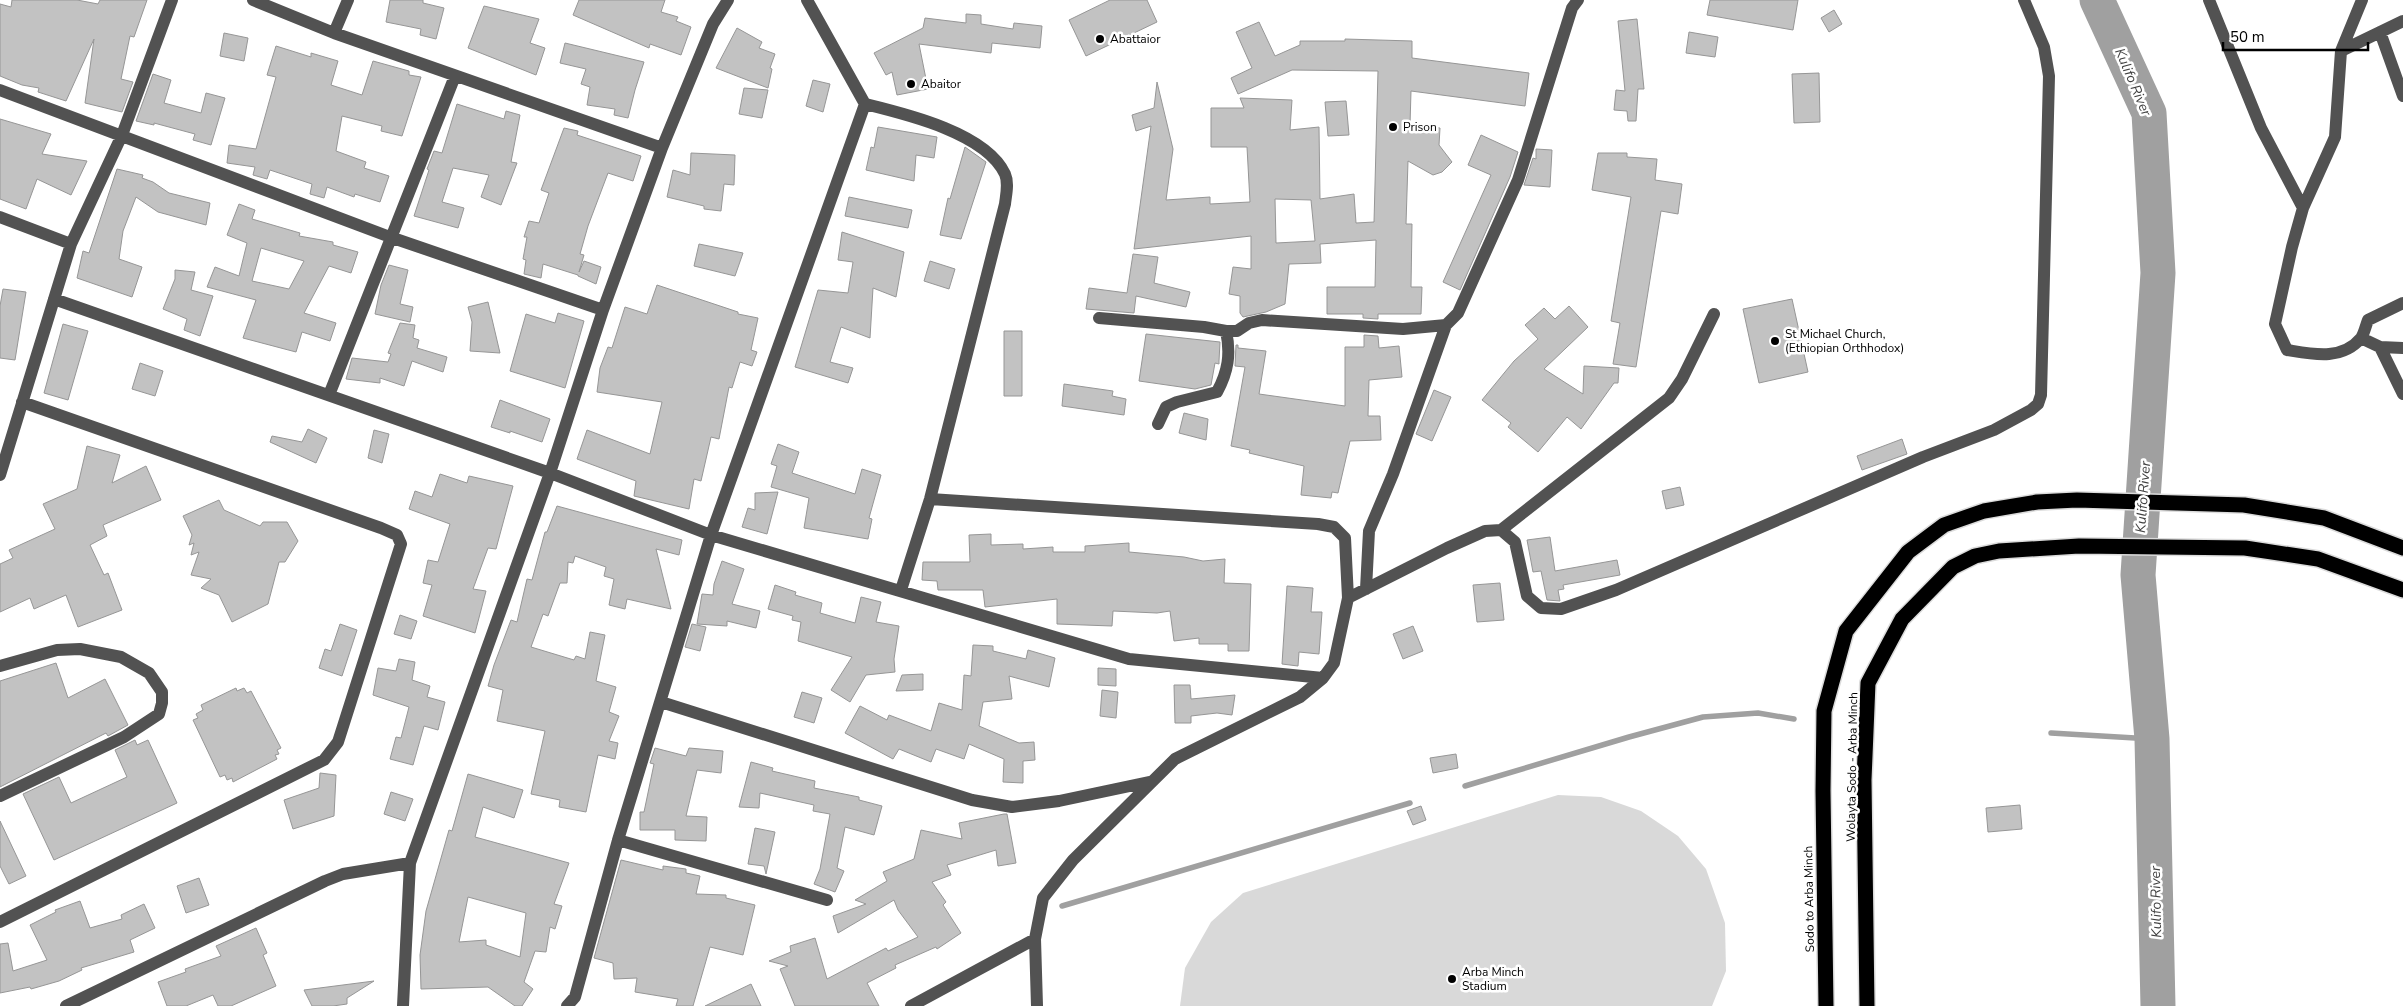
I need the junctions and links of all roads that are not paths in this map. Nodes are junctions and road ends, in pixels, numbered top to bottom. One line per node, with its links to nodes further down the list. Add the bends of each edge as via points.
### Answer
1 (172, 0): 18 (street)
2 (253, 0): 12 (street)
3 (348, 0): 12 (street)
4 (728, 0): 19 (street, via 713,24)
5 (807, 0): 17 (street)
6 (1578, 0): 29 (street, via 1569,17 1518,180 1458,313)
7 (2024, 0): 41 (street, via 2044,47 2049,76 2041,395 2038,404 1994,430 1923,457 1616,590 1561,609 1541,608 1527,596 1515,542)
8 (2209, 0): 20 (street, via 2261,128)
9 (2362, 0): 13 (street)
10 (2403, 22): 11 (street)
11 (2380, 32): 13 (street); 16 (street)
12 (334, 34): 14 (street)
13 (2341, 51): 20 (street, via 2335,137)
14 (455, 76): 19 (street); 22 (street)
15 (0, 90): 18 (street)
16 (2403, 96)
17 (865, 104): 40 (street, via 942,126 995,157 1006,176 1005,204); 42 (street)
18 (122, 135): 22 (street); 23 (street)
19 (662, 148): 26 (street)
20 (2303, 208): 31 (street, via 2275,324 2287,350 2317,355 2339,354)
21 (0, 217): 23 (street)
22 (390, 237): 26 (street); 35 (street)
23 (71, 244): 24 (street)
24 (54, 299): 35 (street); 36 (street)
25 (2403, 303): 31 (street, via 2368,320)
26 (604, 310): 38 (street)
27 (1714, 314): 41 (street, via 1669,398)
28 (1099, 318): 30 (street)
29 (1446, 326): 30 (street, via 1403,329 1262,320 1237,331); 44 (street, via 1369,531)
30 (1226, 331): 37 (street, via 1229,362 1217,392 1166,407)
31 (2361, 338): 32 (street)
32 (2380, 347): 33 (street); 34 (street)
33 (2403, 348)
34 (2403, 394)
35 (329, 395): 38 (street)
36 (22, 402): 39 (street); 57 (street, via 381,528 397,535 401,544 338,742 324,760)
37 (1158, 424)
38 (550, 473): 42 (street); 55 (street)
39 (0, 475)
40 (930, 499): 45 (street); 47 (street, via 1334,527 1345,538)
41 (1501, 530): 44 (street, via 1477,534)
42 (711, 535): 45 (street); 50 (street)
43 (2403, 548): 52 (highway, Wolayta Sodo - Arba Minch, via 2324,518 2244,505 2077,500 2037,502 1984,511 1944,525 1908,552 1846,631 1824,710)
44 (1366, 589): 47 (street)
45 (901, 590): 49 (street, via 1130,659)
46 (2403, 590): 65 (highway, Wolayta Sodo - Arba Minch, via 2318,560 2244,548 2079,546 1999,551 1975,556 1953,567 1902,619 1868,683 1864,780)
47 (1348, 598): 49 (street, via 1334,663)
48 (0, 666): 53 (street, via 57,650 80,649 121,657 149,673 162,692 159,714 124,737)
49 (1323, 678): 51 (street, via 1300,697 1175,759)
50 (661, 702): 51 (street, via 972,800 1012,807 1059,801); 54 (street)
51 (1149, 782): 58 (street, via 1072,860 1043,898)
52 (1823, 791): 64 (highway, Sodo to Arba Minch)
53 (0, 796)
54 (618, 840): 56 (street); 61 (street, via 575,997)
55 (410, 863): 59 (street, via 343,874 325,881); 60 (street)
56 (827, 900)
57 (0, 922)
58 (1035, 939): 62 (street); 63 (street)
59 (66, 1006)
60 (403, 1006)
61 (567, 1006)
62 (911, 1006)
63 (1037, 1006)
64 (1826, 1006)
65 (1867, 1006)

